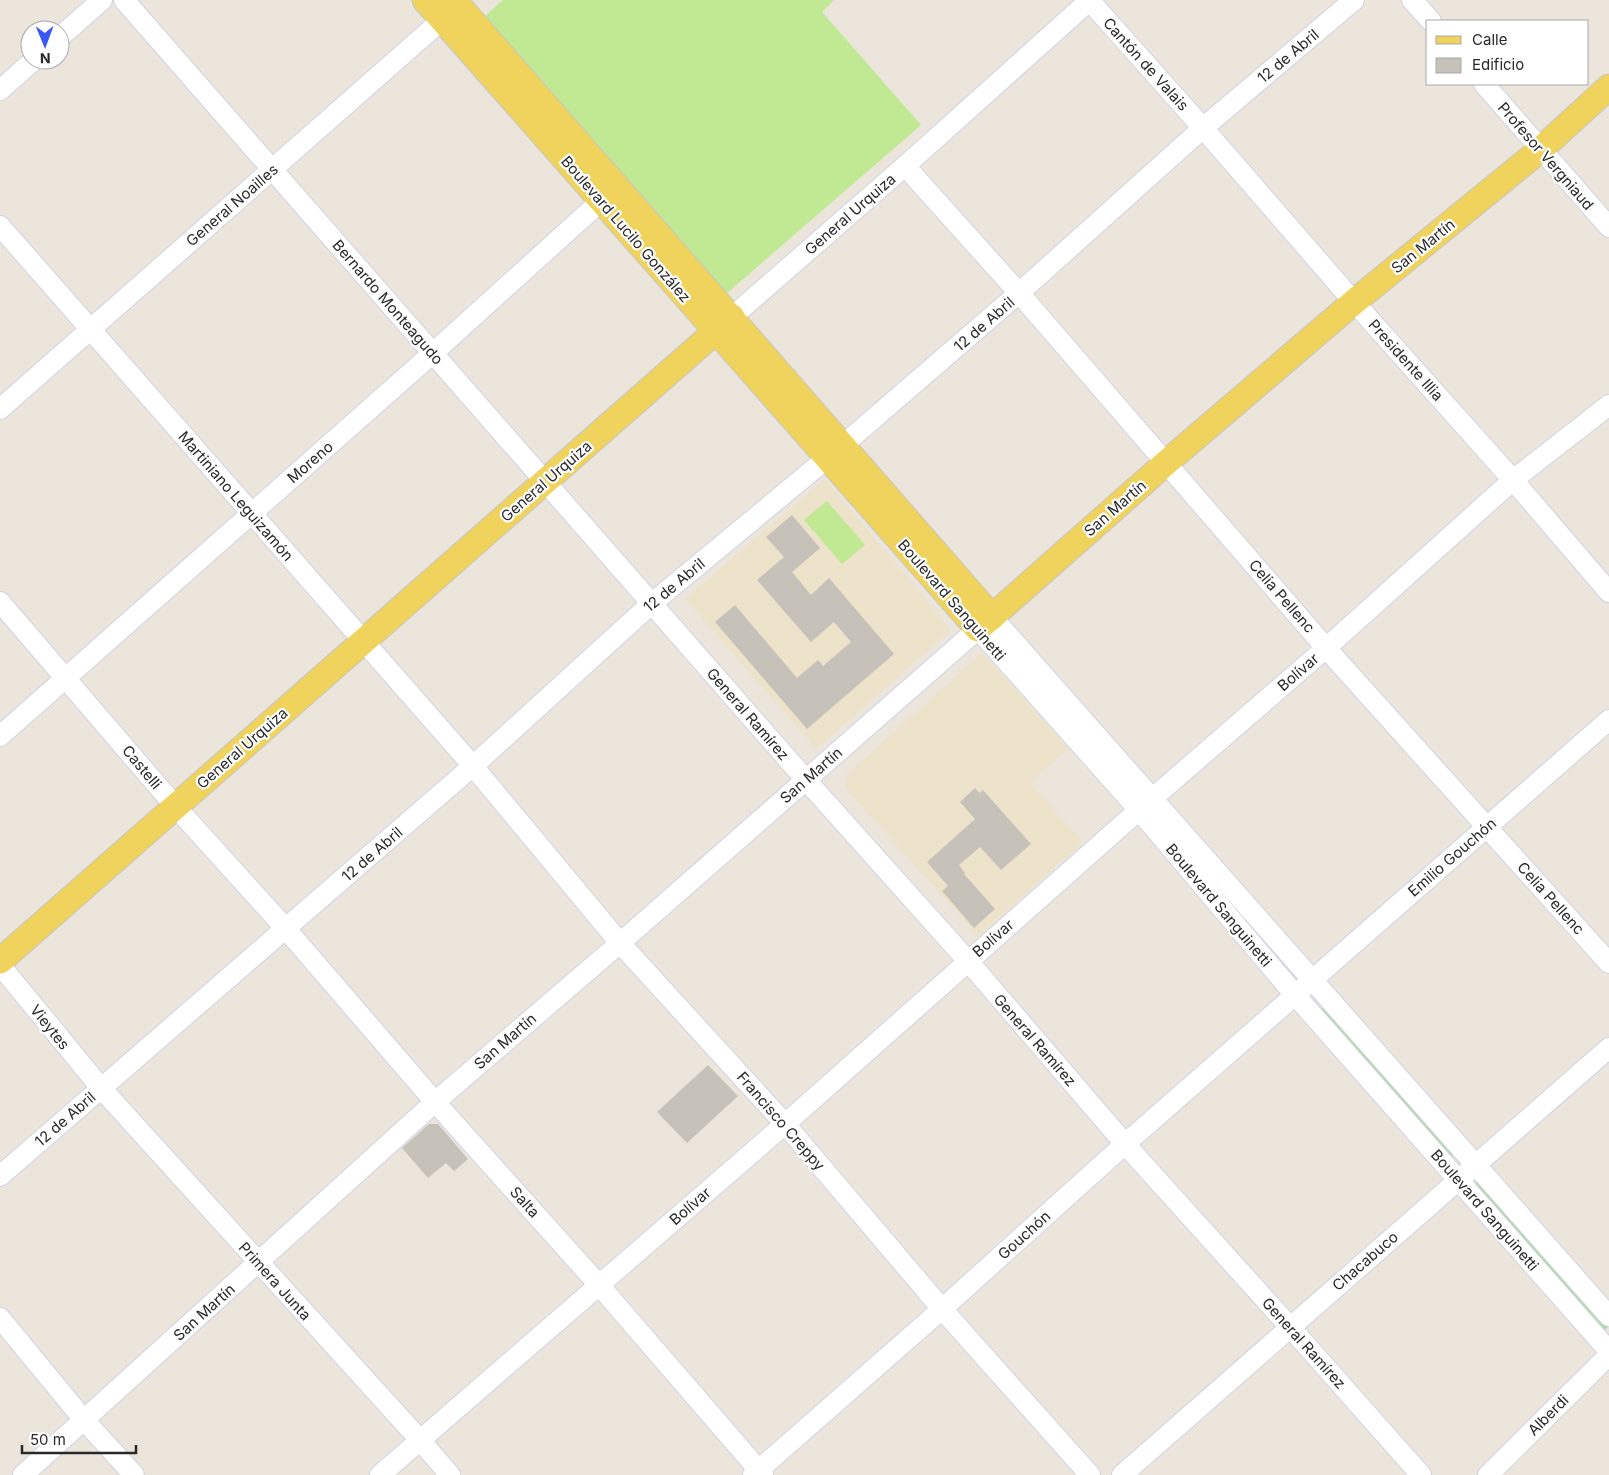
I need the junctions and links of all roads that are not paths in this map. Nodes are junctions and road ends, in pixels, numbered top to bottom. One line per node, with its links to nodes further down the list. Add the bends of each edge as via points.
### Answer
1 (102, 0): 9 (street)
2 (124, 0): 17 (street, Bernardo Monteagudo)
3 (425, 0): 7 (main road, Boulevard Lucilo González)
4 (1089, 0): 14 (street, Cantón de Valais); 16 (street, General Urquiza)
5 (1354, 0): 14 (street, 12 de Abril)
6 (1412, 0): 8 (street)
7 (455, 6): 17 (street, General Noailles); 18 (main road, Boulevard Lucilo González)
8 (1430, 20)
9 (70, 28)
10 (23, 70): 13 (street)
11 (1485, 85): 15 (street, Profesor Vergniaud)
12 (1609, 87): 15 (main road, San Martín)
13 (0, 90)
14 (1203, 128): 21 (street, 12 de Abril); 22 (street, Presidente Illia)
15 (1540, 150): 20 (street, Profesor Vergniaud); 22 (main road, San Martín)
16 (906, 166): 21 (street, Celia Pellenc); 23 (street, General Urquiza)
17 (272, 170): 24 (street, General Noailles); 25 (street, Bernardo Monteagudo)
18 (609, 194): 23 (main road, Boulevard Lucilo González); 25 (street, Moreno)
19 (0, 226): 24 (street, Martiniano Leguizamón)
20 (1609, 227)
21 (1019, 293): 28 (street, 12 de Abril); 29 (street, Celia Pellenc)
22 (1354, 302): 29 (main road, San Martín); 30 (street, Presidente Illia)
23 (724, 324): 28 (main road, Boulevard Lucilo González); 31 (main road, General Urquiza)
24 (90, 330): 27 (street, General Noailles); 32 (street, Martiniano Leguizamón)
25 (433, 353): 31 (street, Bernardo Monteagudo); 32 (street, Moreno)
26 (1609, 405): 30 (street, Bolívar)
27 (0, 409)
28 (836, 451): 35 (street, 12 de Abril); 36 (main road, Boulevard Sanguinetti)
29 (1167, 462): 36 (main road, San Martín); 38 (street, Celia Pellenc)
30 (1513, 480): 33 (street, Presidente Illia); 38 (street, Bolívar)
31 (546, 482): 35 (street, Bernardo Monteagudo); 37 (main road, General Urquiza)
32 (251, 513): 37 (street, Martiniano Leguizamón); 39 (street, Moreno)
33 (1609, 592)
34 (0, 602): 39 (street, Castelli)
35 (652, 604): 42 (street, 12 de Abril); 43 (street, General Ramírez)
36 (985, 623): 43 (street, San Martín); 44 (street, Boulevard Sanguinetti)
37 (364, 642): 42 (street, Martiniano Leguizamón); 45 (main road, General Urquiza)
38 (1326, 648): 44 (street, Bolívar); 46 (street, Celia Pellenc)
39 (66, 678): 41 (street, Moreno); 45 (street, Castelli)
40 (1609, 720): 46 (street, Emilio Gouchón)
41 (0, 736)
42 (473, 766): 47 (street, 12 de Abril); 48 (street, Francisco Creppy)
43 (806, 780): 48 (street, San Martín); 49 (street, General Ramírez)
44 (1145, 804): 49 (street, Bolívar); 52 (street, Boulevard Sanguinetti); 53 (street, Boulevard Sanguinetti)
45 (175, 806): 47 (street, Castelli); 50 (main road, General Urquiza)
46 (1487, 827): 51 (street, Celia Pellenc); 52 (street, Emilio Gouchón)
47 (286, 929): 55 (street, 12 de Abril); 56 (street, Salta)
48 (620, 943): 56 (street, San Martín); 57 (street, Francisco Creppy)
49 (968, 961): 57 (street, Bolívar); 58 (street, General Ramírez)
50 (0, 963): 55 (street, Vieytes)
51 (1609, 963)
52 (1312, 980): 53 (street, Emilio Gouchón); 59 (street, Boulevard Sanguinetti)
53 (1295, 995): 58 (street, Gouchón); 61 (street, Boulevard Sanguinetti)
54 (1609, 1048): 59 (street, Chacabuco)
55 (100, 1088): 60 (street, 12 de Abril); 62 (street, Primera Junta)
56 (435, 1102): 62 (street, San Martín); 63 (street, Salta)
57 (785, 1124): 63 (street, Bolívar); 64 (street, Francisco Creppy)
58 (1125, 1144): 64 (street, Gouchón); 67 (street, General Ramírez)
59 (1475, 1165): 61 (street, Chacabuco); 65 (street, Boulevard Sanguinetti)
60 (0, 1176)
61 (1458, 1180): 67 (street, Chacabuco); 68 (street, Boulevard Sanguinetti)
62 (259, 1263): 69 (street, San Martín); 70 (street, Primera Junta)
63 (599, 1284): 70 (street, Bolívar); 71 (street, Salta)
64 (942, 1309): 71 (street, Gouchón); 76 (street, Francisco Creppy)
65 (1609, 1316)
66 (0, 1318): 69 (street)
67 (1290, 1327): 77 (street, Chacabuco); 78 (street, General Ramírez)
68 (1609, 1353): 79 (street, Alberdi)
69 (84, 1420): 72 (street, San Martín); 73 (street)
70 (420, 1440): 74 (street, Bolívar); 75 (street, Primera Junta)
71 (758, 1473)
72 (22, 1475)
73 (134, 1475)
74 (380, 1475)
75 (450, 1475)
76 (1090, 1475)
77 (1122, 1475)
78 (1421, 1475)
79 (1488, 1475)

